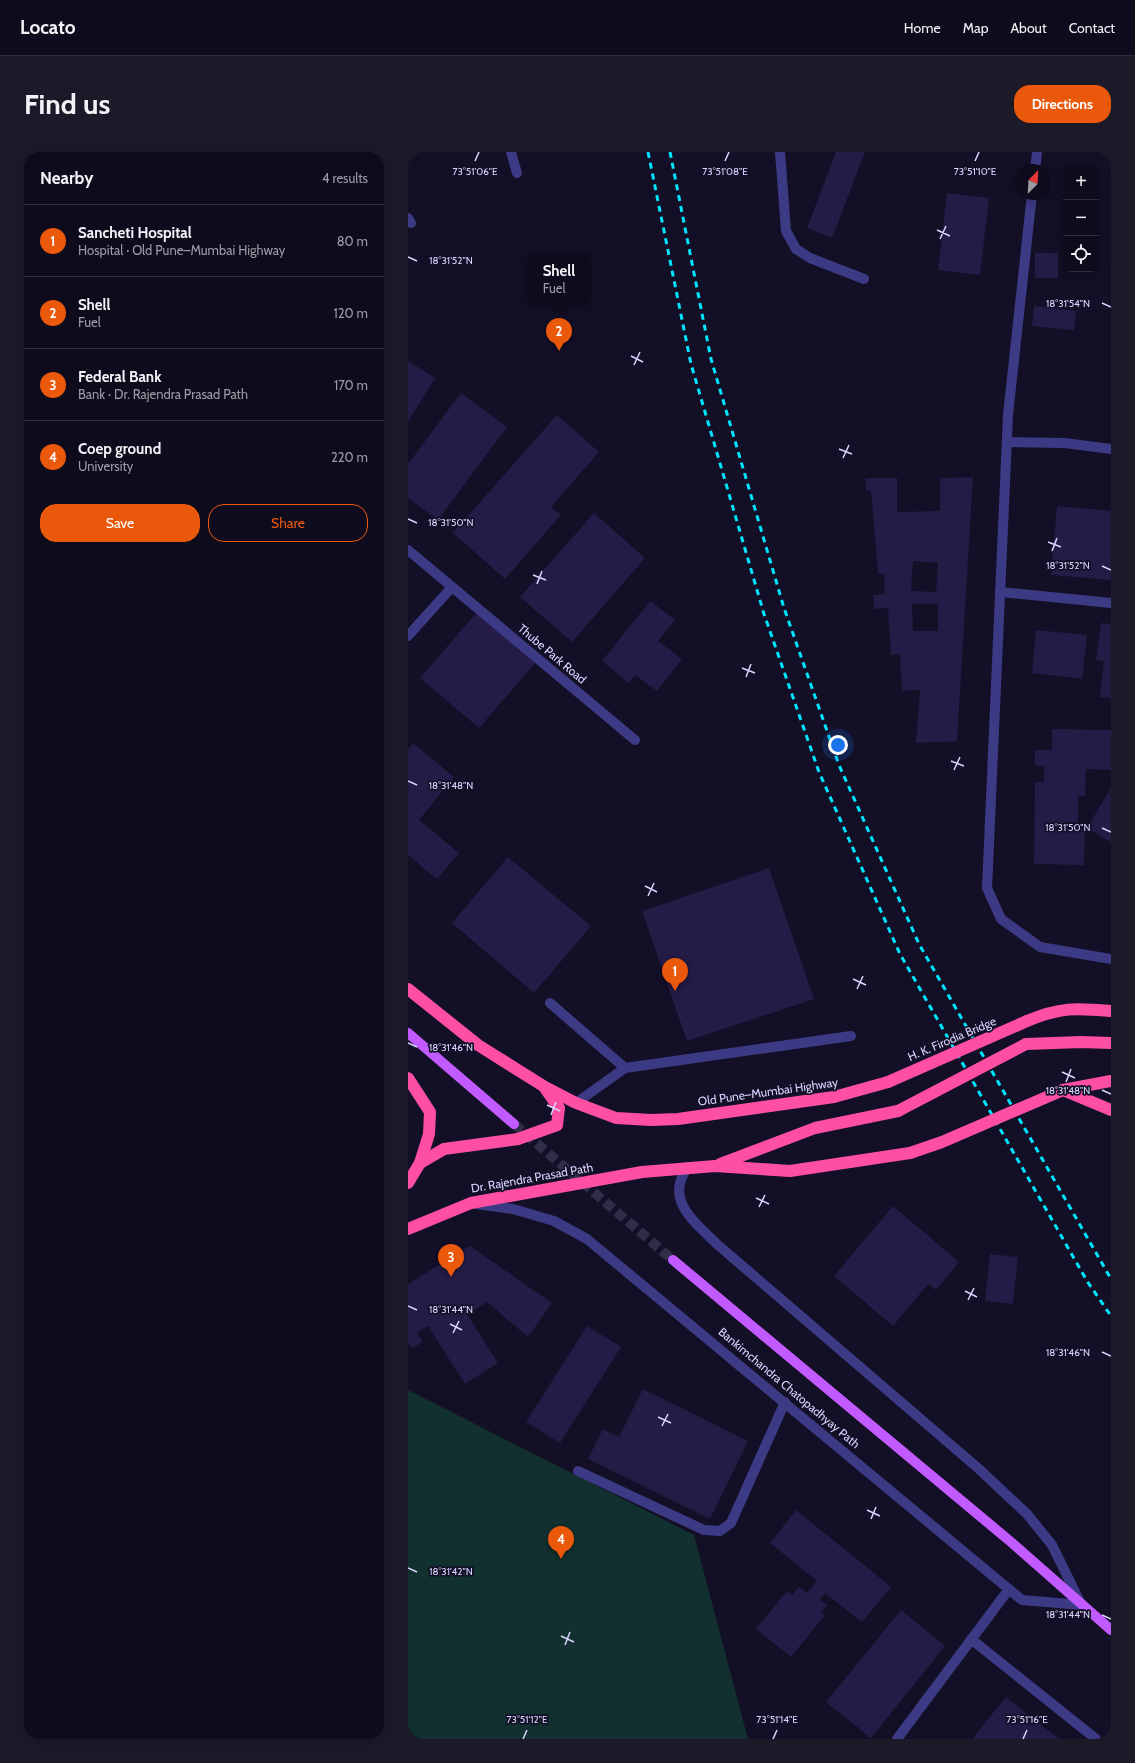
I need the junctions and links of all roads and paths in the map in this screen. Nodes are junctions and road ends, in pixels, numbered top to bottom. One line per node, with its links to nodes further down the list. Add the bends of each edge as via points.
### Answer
1 (511, 152): 5 (street)
2 (780, 152): 7 (street, via 786,231 796,249 810,258)
3 (1037, 152): 4 (street)
4 (1036, 164)
5 (517, 174)
6 (1031, 200): 8 (street)
7 (864, 279)
8 (1007, 442): 9 (street, via 1066,443); 12 (street)
9 (1111, 449)
10 (408, 550): 11 (street, Thube Park Road)
11 (452, 587): 14 (street); 15 (street, Thube Park Road)
12 (1000, 592): 13 (street); 16 (street, via 988,888 1002,919 1040,947)
13 (1111, 603)
14 (408, 636)
15 (635, 740)
16 (1111, 959)
17 (408, 988): 27 (highway, via 478,1045)
18 (550, 1003): 23 (street)
19 (1111, 1011): 26 (highway, H. K. Firodia Bridge, bridge, via 1075,1008 1047,1013)
20 (408, 1033): 31 (main road)
21 (852, 1036): 23 (street)
22 (1111, 1043): 33 (highway, bridge, via 1026,1044 898,1111 815,1128)
23 (625, 1068): 29 (street)
24 (408, 1078): 32 (highway, via 430,1112 429,1134)
25 (1111, 1081): 28 (highway)
26 (888, 1082): 29 (highway, Old Pune–Mumbai Highway, via 834,1098 678,1119 616,1118)
27 (545, 1088): 29 (highway); 32 (highway, via 559,1108 557,1125 518,1138 444,1149)
28 (1063, 1090): 30 (highway); 33 (highway, bridge, via 942,1142 910,1153 790,1171)
29 (576, 1103)
30 (1111, 1110)
31 (514, 1124)
32 (420, 1163): 35 (highway)
33 (715, 1166): 34 (highway)
34 (688, 1168): 36 (highway, Dr. Rajendra Prasad Path, via 642,1172); 42 (street, via 682,1176 678,1191 684,1210 718,1245 968,1459 1027,1514 1052,1545)
35 (408, 1183)
36 (471, 1203): 37 (highway, Dr. Rajendra Prasad Path); 39 (street, Bankimchandra Chatopadhyay Path, via 513,1210 554,1221 587,1239)
37 (408, 1229)
38 (673, 1260): 42 (main road, via 1011,1542)
39 (785, 1402): 40 (street, via 731,1523 720,1531 704,1530); 41 (street, Bankimchandra Chatopadhyay Path)
40 (578, 1472)
41 (1009, 1589): 42 (street, Bankimchandra Chatopadhyay Path, via 1022,1600); 44 (street)
42 (1081, 1605): 43 (main road)
43 (1111, 1630)
44 (971, 1639): 45 (street); 46 (street)
45 (897, 1739)
46 (1096, 1739)

